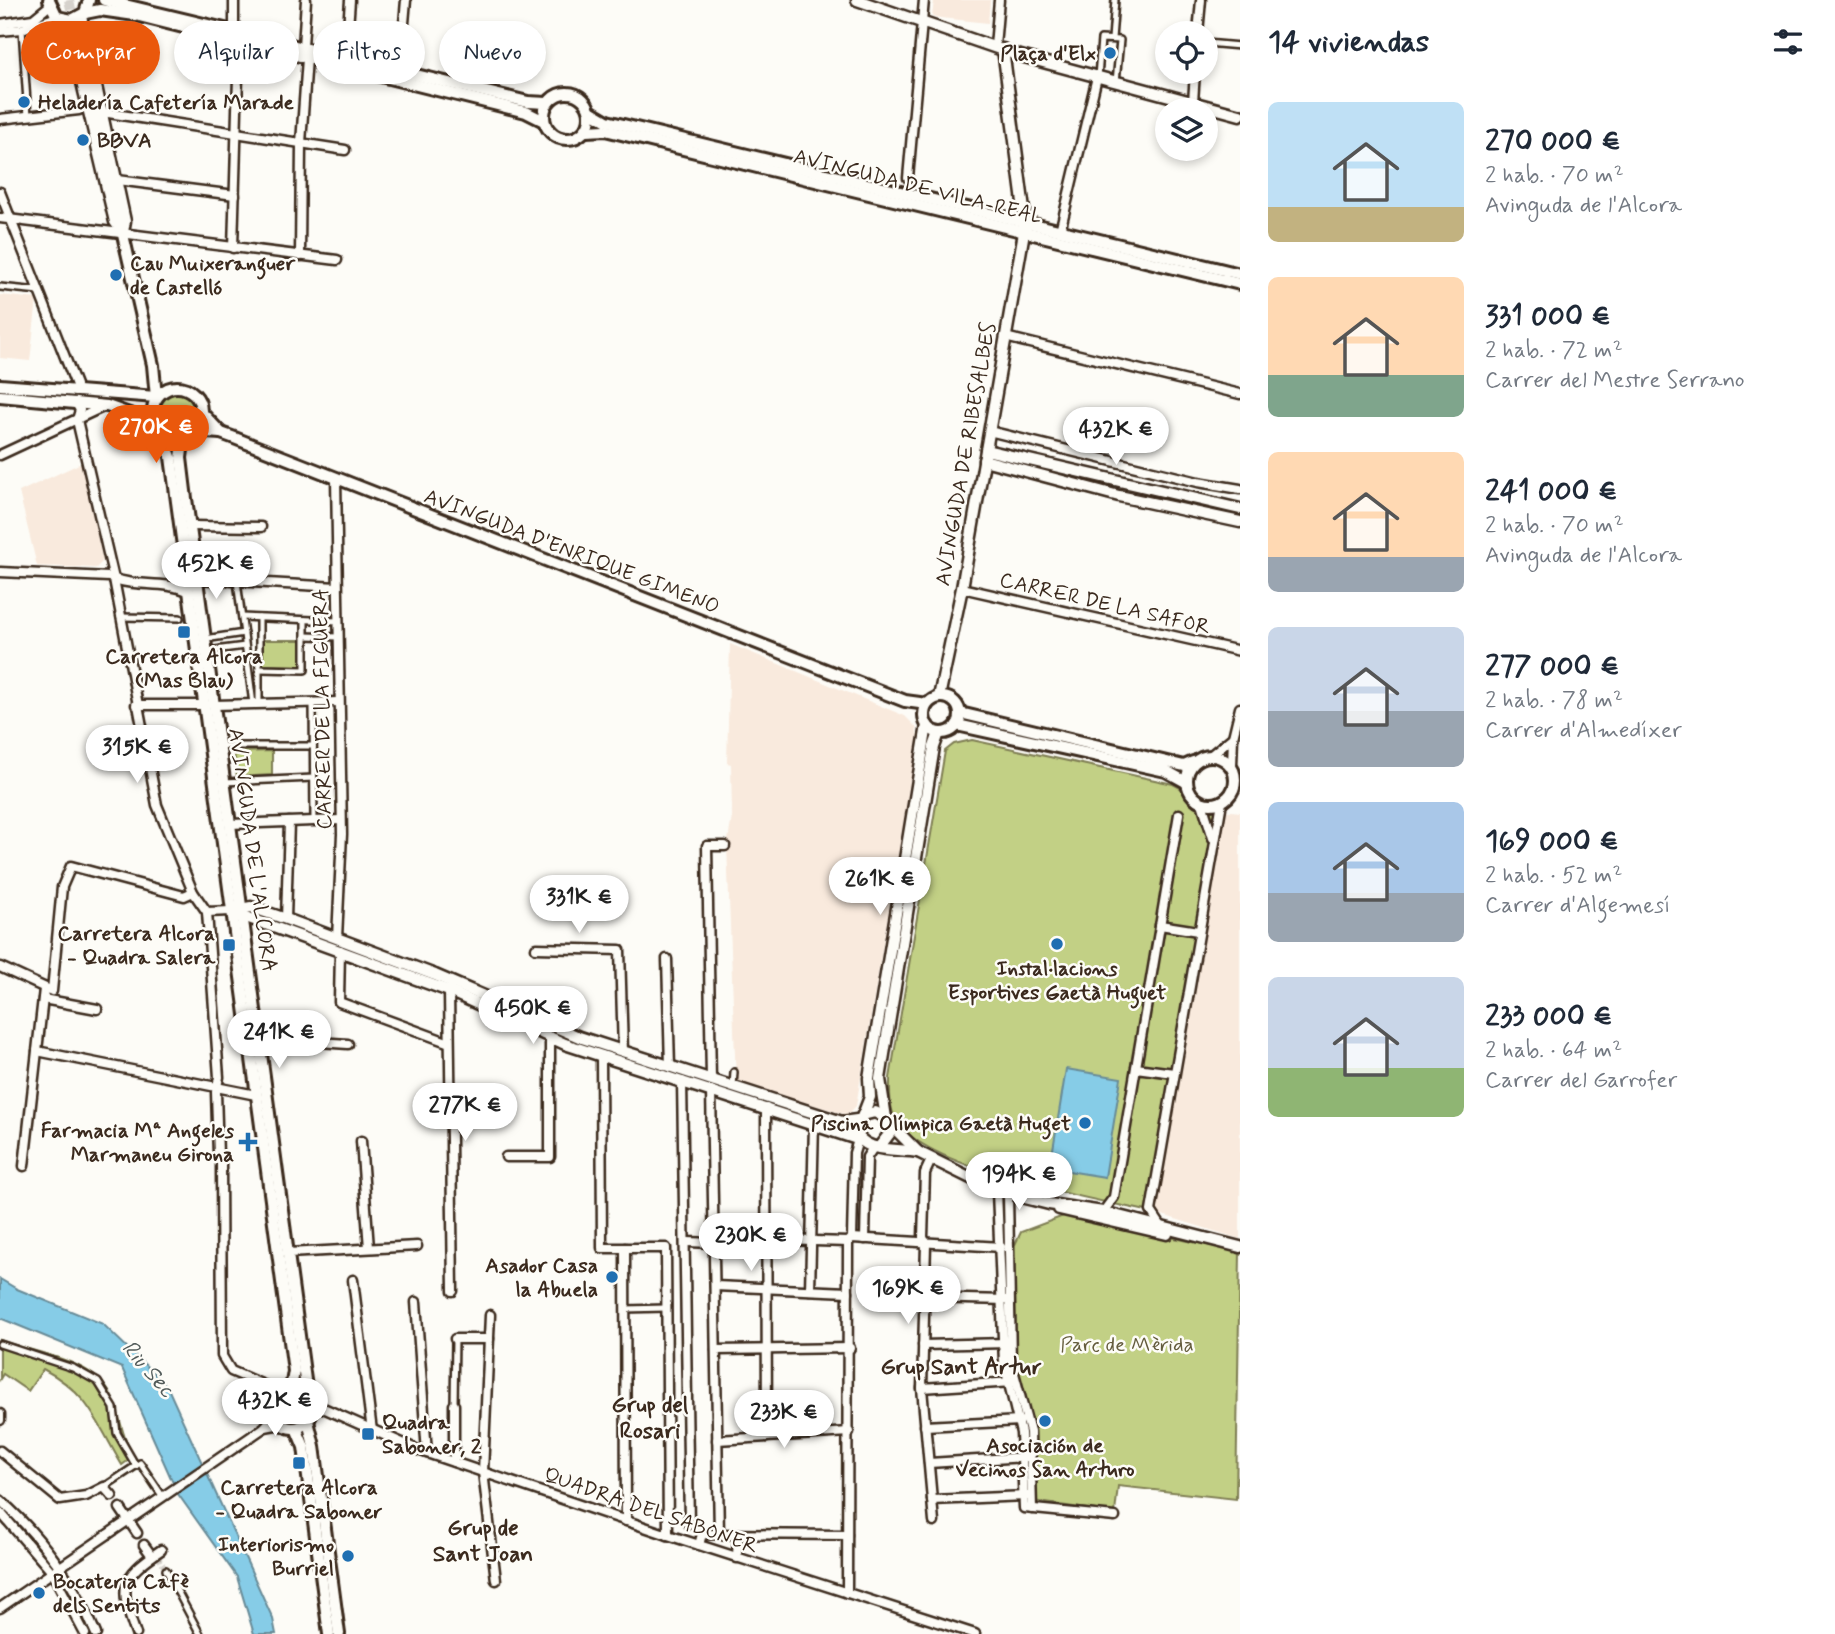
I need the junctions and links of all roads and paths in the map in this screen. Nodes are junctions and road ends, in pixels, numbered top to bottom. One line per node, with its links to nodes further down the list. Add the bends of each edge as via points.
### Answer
1 (89, 0): 13 (main road)
2 (104, 0): 16 (main road)
3 (234, 0): 17 (street)
4 (306, 0): 29 (street)
5 (350, 0): 18 (street)
6 (406, 0): 19 (street)
7 (857, 0): 20 (street)
8 (924, 0): 20 (street)
9 (999, 0): 31 (street)
10 (1115, 0): 26 (street)
11 (1201, 0): 21 (street)
12 (49, 3): 14 (main road); 22 (street, via 33,19)
13 (83, 14): 14 (main road); 23 (main road, via 100,10); 46 (street)
14 (60, 18): 15 (street); 43 (street)
15 (50, 21)
16 (198, 21)
17 (234, 21)
18 (349, 21)
19 (404, 21)
20 (923, 21): 31 (street); 55 (street)
21 (1199, 21)
22 (0, 24)
23 (174, 25)
24 (21, 29): 25 (street)
25 (0, 31)
26 (1112, 39): 36 (street, via 1101,39); 37 (street, via 1120,40)
27 (1218, 44): 30 (street)
28 (299, 45): 29 (main road)
29 (303, 46): 32 (main road)
30 (1240, 46)
31 (999, 48): 36 (street); 61 (street, AVINGUDA DE RIBESALBES)
32 (313, 49)
33 (299, 56): 34 (main road)
34 (307, 58): 50 (main road, via 526,112); 53 (street)
35 (425, 77): 42 (main road)
36 (1098, 77): 37 (street); 62 (street)
37 (1116, 82): 41 (street)
38 (26, 84): 48 (street)
39 (88, 84): 63 (main road)
40 (238, 84): 52 (street)
41 (1177, 98)
42 (547, 103): 45 (main road, via 570,93 583,99); 50 (main road)
43 (87, 106): 48 (street); 63 (street, via 114,222)
44 (1218, 109): 47 (street)
45 (590, 111): 51 (main road); 61 (main road, AVINGUDA DE VILA-REAL, via 607,121)
46 (102, 112): 52 (street); 56 (street)
47 (1240, 115)
48 (28, 116): 49 (street)
49 (0, 119)
50 (544, 121): 51 (main road, via 551,134 564,140)
51 (586, 131): 61 (main road, AVINGUDA DE VILA-REAL, via 605,130)
52 (236, 133): 53 (street); 58 (street)
53 (301, 143): 54 (street); 65 (street)
54 (345, 150)
55 (908, 178)
56 (117, 180): 58 (street); 63 (street, via 126,220)
57 (0, 192): 60 (street)
58 (235, 195): 64 (street)
59 (0, 218): 60 (street)
60 (11, 220): 63 (street); 70 (street)
61 (1024, 227): 62 (main road, AVINGUDA DE VILA-REAL); 68 (main road, AVINGUDA DE VILA-REAL); 71 (street, AVINGUDA DE RIBESALBES)
62 (1060, 231): 67 (main road, AVINGUDA DE VILA-REAL)
63 (123, 235): 64 (street); 72 (main road)
64 (233, 248): 65 (street)
65 (300, 256): 66 (street)
66 (337, 260)
67 (1240, 274)
68 (1240, 284)
69 (0, 287): 70 (street)
70 (39, 291): 77 (street, via 76,385)
71 (1005, 337): 75 (street); 83 (street, AVINGUDA DE RIBESALBES)
72 (153, 365): 74 (main road); 78 (main road)
73 (0, 386): 77 (main road)
74 (172, 387): 78 (main road); 80 (main road, via 191,391)
75 (1240, 394)
76 (0, 396): 77 (main road)
77 (75, 397): 78 (main road); 79 (main road); 81 (street, via 80,410)
78 (156, 397): 82 (main road, via 152,410)
79 (107, 406): 81 (street); 82 (main road)
80 (201, 412): 84 (main road, via 198,423); 85 (main road, AVINGUDA D'ENRIQUE GIMENO)
81 (76, 420): 86 (street); 95 (street)
82 (159, 427): 84 (main road, via 172,435); 97 (main road, AVINGUDA DE L'ALCORA, via 170,450)
83 (989, 431): 87 (street, AVINGUDA DE RIBESALBES); 89 (street)
84 (187, 433): 85 (main road, AVINGUDA D'ENRIQUE GIMENO); 92 (main road, AVINGUDA DE L'ALCORA, via 181,458)
85 (221, 433): 88 (main road, AVINGUDA D'ENRIQUE GIMENO)
86 (0, 455)
87 (985, 455): 90 (street); 91 (street, via 1119,496); 99 (street, AVINGUDA DE RIBESALBES)
88 (336, 478): 98 (street, CARRER DE LA FIGUERA); 122 (main road, AVINGUDA D'ENRIQUE GIMENO, via 910,703)
89 (1240, 489)
90 (1240, 509)
91 (1240, 522)
92 (190, 526): 93 (street); 97 (main road, AVINGUDA DE L'ALCORA)
93 (261, 527)
94 (0, 572): 95 (street)
95 (114, 579): 97 (street, via 176,586); 100 (street)
96 (237, 581): 97 (street); 98 (street); 101 (street)
97 (190, 583): 109 (main road, AVINGUDA DE L'ALCORA); 119 (main road, AVINGUDA DE L'ALCORA)
98 (337, 587): 105 (street, CARRER DE LA FIGUERA)
99 (962, 588): 112 (street, CARRER DE LA SAFOR); 114 (street, AVINGUDA DE RIBESALBES)
100 (120, 617): 102 (street); 118 (street)
101 (242, 617): 103 (street); 106 (street)
102 (180, 618)
103 (259, 618): 104 (street); 113 (street)
104 (305, 620): 105 (street); 107 (street)
105 (338, 621): 108 (street, CARRER DE LA FIGUERA)
106 (244, 633): 109 (street); 110 (street)
107 (305, 636): 108 (street); 113 (street, via 305,670)
108 (339, 637): 116 (street, CARRER DE LA FIGUERA)
109 (205, 639): 111 (main road, AVINGUDA DE L'ALCORA)
110 (245, 646): 111 (street); 117 (street)
111 (206, 651): 119 (main road, AVINGUDA DE L'ALCORA)
112 (1240, 651)
113 (259, 669): 117 (street)
114 (943, 697): 121 (main road, via 956,704); 122 (main road)
115 (313, 702): 116 (street); 117 (street); 127 (street)
116 (340, 702): 138 (street, CARRER DE LA FIGUERA)
117 (256, 704): 119 (street)
118 (135, 705): 119 (street); 144 (street, via 157,805)
119 (209, 705): 126 (main road, AVINGUDA DE L'ALCORA); 146 (main road, AVINGUDA DE L'ALCORA)
120 (1240, 708): 125 (street)
121 (960, 713): 123 (main road); 129 (main road, via 1184,766)
122 (926, 715): 124 (main road); 178 (street, via 869,1078 870,1097)
123 (957, 725): 124 (main road); 133 (main road, via 1166,771)
124 (939, 733): 179 (street, via 933,747 880,1079)
125 (1233, 737): 128 (street); 130 (street)
126 (219, 746): 127 (street); 132 (main road, AVINGUDA DE L'ALCORA)
127 (313, 746): 131 (street)
128 (1211, 755): 129 (main road); 130 (main road, via 1223,758)
129 (1193, 762): 133 (main road)
130 (1236, 773): 134 (main road)
131 (314, 778): 132 (street); 139 (street)
132 (224, 782): 141 (main road, AVINGUDA DE L'ALCORA)
133 (1186, 782): 136 (main road)
134 (1236, 791): 135 (main road)
135 (1222, 802): 136 (main road); 142 (street)
136 (1202, 803): 142 (street)
137 (1178, 814): 148 (street)
138 (341, 820): 139 (street); 150 (street, CARRER DE LA FIGUERA)
139 (314, 821): 140 (street)
140 (289, 822): 141 (street); 147 (street)
141 (230, 824): 146 (main road, AVINGUDA DE L'ALCORA)
142 (1213, 838): 149 (street)
143 (725, 846): 173 (street, via 706,846)
144 (193, 892): 145 (street); 156 (street, via 184,896 71,866 62,887 52,991)
145 (207, 912): 146 (street); 174 (street)
146 (238, 912): 147 (street, via 251,907); 152 (street); 161 (main road, AVINGUDA DE L'ALCORA); 176 (main road, AVINGUDA DE L'ALCORA)
147 (286, 919): 150 (street)
148 (1160, 925): 149 (street); 168 (street)
149 (1198, 931): 171 (street)
150 (337, 938): 152 (street); 158 (street)
151 (536, 948): 167 (street, via 620,950)
152 (340, 950): 155 (street); 162 (street, via 339,1002)
153 (667, 959): 169 (street)
154 (0, 967): 156 (street)
155 (449, 991): 160 (street); 162 (street)
156 (43, 994): 157 (street); 165 (street)
157 (97, 1009)
158 (553, 1026): 159 (street); 160 (street)
159 (569, 1033): 164 (street); 167 (street)
160 (550, 1037): 164 (street); 185 (street, via 550,1157)
161 (259, 1038): 163 (street); 205 (main road, AVINGUDA DE L'ALCORA)
162 (447, 1042): 210 (street)
163 (348, 1044)
164 (565, 1044): 166 (street)
165 (37, 1051): 174 (street); 187 (street)
166 (601, 1055): 167 (street); 204 (street, via 602,1248)
167 (623, 1057): 169 (street)
168 (1136, 1068): 171 (street); 190 (street, via 1114,1197)
169 (669, 1072): 172 (street); 173 (street)
170 (734, 1072): 175 (street)
171 (1174, 1073): 189 (street)
172 (682, 1081): 173 (street); 260 (street)
173 (711, 1085): 175 (street); 177 (street); 194 (street)
174 (218, 1087): 176 (street); 228 (street, via 222,1356 231,1371)
175 (733, 1087): 177 (street)
176 (256, 1095): 228 (main road, AVINGUDA DE L'ALCORA, via 294,1371)
177 (768, 1103): 178 (street, via 842,1122); 180 (street); 192 (street)
178 (860, 1118): 179 (street, via 875,1112); 181 (street, via 855,1129)
179 (888, 1121): 183 (street, via 890,1133); 184 (street)
180 (814, 1124): 181 (street); 196 (street)
181 (858, 1139): 183 (street); 195 (street)
182 (361, 1141): 203 (street)
183 (876, 1147): 184 (street); 193 (street, via 867,1157)
184 (918, 1152): 186 (street)
185 (506, 1157)
186 (931, 1160): 188 (street); 199 (street, via 925,1173)
187 (24, 1166)
188 (1002, 1192): 190 (street, via 1068,1213); 201 (street)
189 (1151, 1211): 191 (street); 191 (street)
190 (1101, 1216): 191 (street); 197 (street)
191 (1152, 1223): 197 (street)
192 (765, 1239): 194 (street); 196 (street); 208 (street)
193 (865, 1239): 195 (street); 199 (street)
194 (714, 1240): 198 (street); 207 (street)
195 (850, 1240): 196 (street); 211 (street)
196 (811, 1241): 209 (street)
197 (1209, 1241): 202 (street)
198 (687, 1242)
199 (926, 1244): 201 (street); 212 (street)
200 (417, 1246): 203 (street)
201 (1004, 1247): 213 (street)
202 (1240, 1247)
203 (369, 1248): 205 (street)
204 (625, 1248): 215 (street); 216 (street, via 666,1248)
205 (288, 1253): 230 (main road, AVINGUDA DE L'ALCORA)
206 (353, 1280): 237 (street)
207 (715, 1286): 208 (street); 225 (street)
208 (766, 1289): 209 (street); 224 (street)
209 (810, 1290): 211 (street)
210 (453, 1291)
211 (848, 1292): 223 (street)
212 (923, 1298): 213 (street); 222 (street)
213 (1006, 1300): 220 (street)
214 (416, 1302): 242 (street)
215 (625, 1308): 216 (street); 258 (street)
216 (666, 1308): 264 (street)
217 (490, 1315): 219 (street)
218 (455, 1339): 219 (street); 229 (street)
219 (489, 1339): 247 (street)
220 (1007, 1343): 222 (street); 226 (street)
221 (0, 1344): 246 (street, via 74,1368 98,1382 114,1408 121,1442)
222 (923, 1345): 227 (street)
223 (850, 1348): 224 (street); 238 (street)
224 (766, 1349): 225 (street); 239 (street)
225 (716, 1350): 240 (street)
226 (1012, 1382): 227 (street); 234 (street)
227 (922, 1388): 235 (street)
228 (286, 1391): 230 (main road); 232 (main road, AVINGUDA DE L'ALCORA, via 276,1399)
229 (454, 1405): 244 (street)
230 (311, 1408): 236 (main road); 237 (street, QUADRA DEL SABONER); 279 (main road, AVINGUDA DE L'ALCORA)
231 (0, 1414): 233 (street)
232 (278, 1419): 236 (main road); 251 (street)
233 (0, 1420)
234 (1022, 1421): 235 (street); 243 (street)
235 (925, 1426): 245 (street)
236 (296, 1428): 278 (main road, via 304,1447)
237 (372, 1430): 242 (street, QUADRA DEL SABONER)
238 (849, 1432): 239 (street); 265 (street)
239 (767, 1437): 240 (street)
240 (717, 1440): 262 (street)
241 (0, 1451): 248 (street, via 60,1500 73,1500)
242 (428, 1453): 244 (street, QUADRA DEL SABONER)
243 (1026, 1457): 245 (street); 250 (street)
244 (454, 1462): 247 (street, QUADRA DEL SABONER)
245 (929, 1463): 253 (street)
246 (138, 1465): 248 (street); 251 (street)
247 (483, 1472): 258 (street, QUADRA DEL SABONER); 271 (street)
248 (104, 1487): 249 (street)
249 (112, 1496)
250 (1028, 1496): 253 (street); 256 (street, via 1028,1508)
251 (163, 1497): 257 (street)
252 (0, 1500): 269 (street, via 30,1529)
253 (932, 1500): 259 (street)
254 (120, 1508): 257 (street)
255 (0, 1512): 269 (street)
256 (1115, 1517)
257 (128, 1520): 261 (street); 269 (street)
258 (626, 1521): 264 (street, QUADRA DEL SABONER)
259 (934, 1522)
260 (690, 1524)
261 (136, 1533)
262 (719, 1534): 263 (street); 267 (street, via 702,1534)
263 (738, 1534): 265 (street); 268 (street)
264 (668, 1535): 267 (street, QUADRA DEL SABONER)
265 (847, 1535): 272 (street)
266 (144, 1545): 276 (street, via 157,1554 130,1572 123,1588)
267 (699, 1545): 268 (street, QUADRA DEL SABONER)
268 (737, 1558): 272 (street, QUADRA DEL SABONER)
269 (55, 1570): 273 (street); 274 (street); 275 (street)
270 (166, 1570): 277 (street)
271 (496, 1580)
272 (846, 1593): 280 (street, QUADRA DEL SABONER)
273 (0, 1608)
274 (85, 1634)
275 (96, 1634)
276 (136, 1634)
277 (200, 1634)
278 (329, 1634)
279 (340, 1634)
280 (975, 1634)

